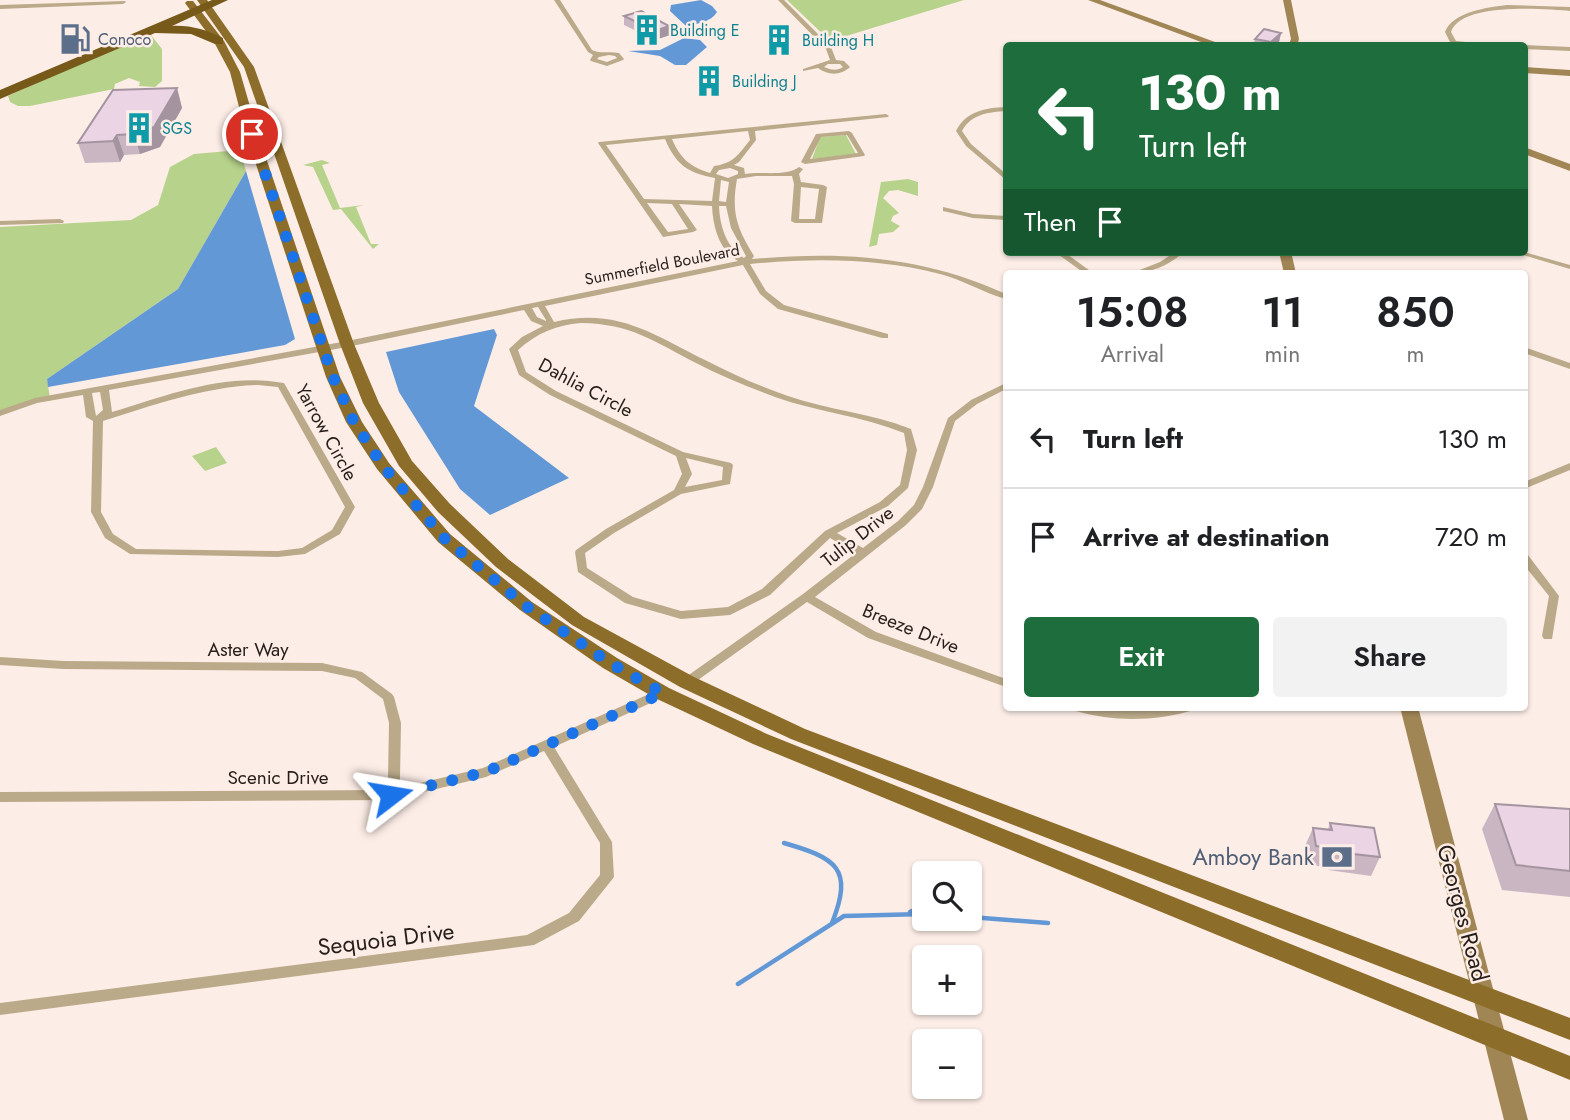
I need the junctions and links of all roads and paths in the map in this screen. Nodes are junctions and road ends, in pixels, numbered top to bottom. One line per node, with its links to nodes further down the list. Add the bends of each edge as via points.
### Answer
1 (557, 0): 18 (street)
2 (781, 0): 19 (street, via 828,48)
3 (1092, 0): 13 (street)
4 (1287, 0): 14 (street)
5 (1529, 0): 9 (street)
6 (123, 2): 8 (street)
7 (201, 3): 11 (highway); 12 (main road); 24 (highway); 60 (main road, via 249,67)
8 (0, 7)
9 (1535, 8): 10 (street); 15 (street, via 1471,12 1450,26)
10 (1570, 9)
11 (128, 38): 12 (highway, via 186,28); 25 (highway)
12 (219, 41): 61 (main road, via 235,72)
13 (1212, 42)
14 (1294, 42)
15 (1453, 42)
16 (1528, 47): 17 (street)
17 (1570, 50)
18 (597, 55)
19 (833, 61): 20 (street); 20 (street, via 847,67 828,71)
20 (821, 65): 21 (street)
21 (805, 70)
22 (1528, 70): 23 (street)
23 (1570, 73)
24 (0, 84)
25 (0, 95)
26 (1003, 109): 38 (street, via 968,118 959,131)
27 (886, 116): 28 (street)
28 (832, 122): 29 (street); 30 (street, via 835,131)
29 (751, 129): 31 (street); 35 (street, via 753,140)
30 (829, 134): 33 (street, via 818,135); 33 (street, via 849,133 862,155)
31 (668, 137): 37 (street, via 685,168); 40 (street, via 601,143)
32 (1528, 152): 34 (street)
33 (805, 161): 36 (street)
34 (1570, 168)
35 (738, 171): 36 (street); 37 (street); 37 (street, via 724,166); 43 (street)
36 (795, 174): 39 (street)
37 (715, 175): 42 (street)
38 (1003, 175)
39 (797, 184): 39 (street, via 795,221 819,221 823,187)
40 (643, 201): 41 (street); 41 (street, via 666,235 693,230)
41 (674, 202): 42 (street)
42 (715, 203): 43 (street); 51 (street, via 719,232 735,257)
43 (728, 204): 51 (street, via 729,217 750,256)
44 (946, 209): 45 (street)
45 (1003, 218)
46 (60, 221): 47 (street)
47 (0, 223)
48 (1528, 255): 52 (street)
49 (1065, 256): 53 (street)
50 (1174, 256): 54 (street)
51 (745, 262): 55 (street, Summerfield Boulevard, via 829,257 904,264 970,281); 56 (street, Summerfield Boulevard); 59 (street, via 763,292 781,307)
52 (1570, 267)
53 (1085, 270)
54 (1145, 270)
55 (1003, 296)
56 (540, 303): 57 (street, Summerfield Boulevard); 58 (street)
57 (526, 306): 58 (street, via 534,319); 60 (street, Summerfield Boulevard)
58 (550, 326): 69 (street, Dahlia Circle, via 529,334 513,349 522,373 553,393); 73 (street, Dahlia Circle, via 561,321 591,321 629,327 740,381 908,432 912,450 905,486)
59 (885, 337)
60 (347, 344): 61 (street, Summerfield Boulevard); 79 (main road, via 371,403 405,463 444,508 502,563 578,621)
61 (322, 348): 65 (street); 81 (main road, via 354,422 383,466 444,538 526,606)
62 (1528, 351): 63 (street)
63 (1570, 366)
64 (1003, 388): 74 (street, Tulip Drive, via 951,420 918,507)
65 (104, 389): 66 (street); 68 (street, Yarrow Circle, via 108,411)
66 (87, 392): 67 (street); 68 (street, Yarrow Circle, via 91,417)
67 (0, 413)
68 (98, 419): 68 (street, Yarrow Circle, via 96,512 108,536 134,552 305,551 336,532 350,507 281,385 228,382)
69 (680, 454): 72 (street, via 687,474); 72 (street, via 728,465 727,482)
70 (1570, 466): 71 (street)
71 (1528, 484)
72 (678, 492): 73 (street, Dahlia Circle, via 580,552 582,570 629,600 681,615 730,611 766,592)
73 (829, 533): 74 (street)
74 (864, 553): 76 (street, Tulip Drive)
75 (1528, 562): 77 (street, via 1553,596)
76 (807, 597): 79 (street, Tulip Drive); 80 (street, Breeze Drive, via 872,635)
77 (1548, 636)
78 (0, 661): 86 (street, Aster Way, via 322,667 358,675 388,697 395,723)
79 (687, 682): 88 (main road, via 798,734)
80 (1003, 682)
81 (663, 693): 85 (street, Scenic Drive); 91 (main road, via 760,739)
82 (1100, 711): 83 (street, via 1129,716)
83 (1173, 711)
84 (1410, 711): 88 (street, Georges Road)
85 (547, 746): 86 (street, Scenic Drive, via 486,772); 89 (street, Sequoia Drive, via 606,842 607,877 574,917 529,941)
86 (391, 795): 87 (street, Scenic Drive)
87 (0, 797)
88 (1485, 996): 90 (main road); 91 (street, Georges Road)
89 (0, 1009)
90 (1570, 1029)
91 (1495, 1038): 92 (main road); 93 (street, Georges Road)
92 (1570, 1068)
93 (1516, 1120)

